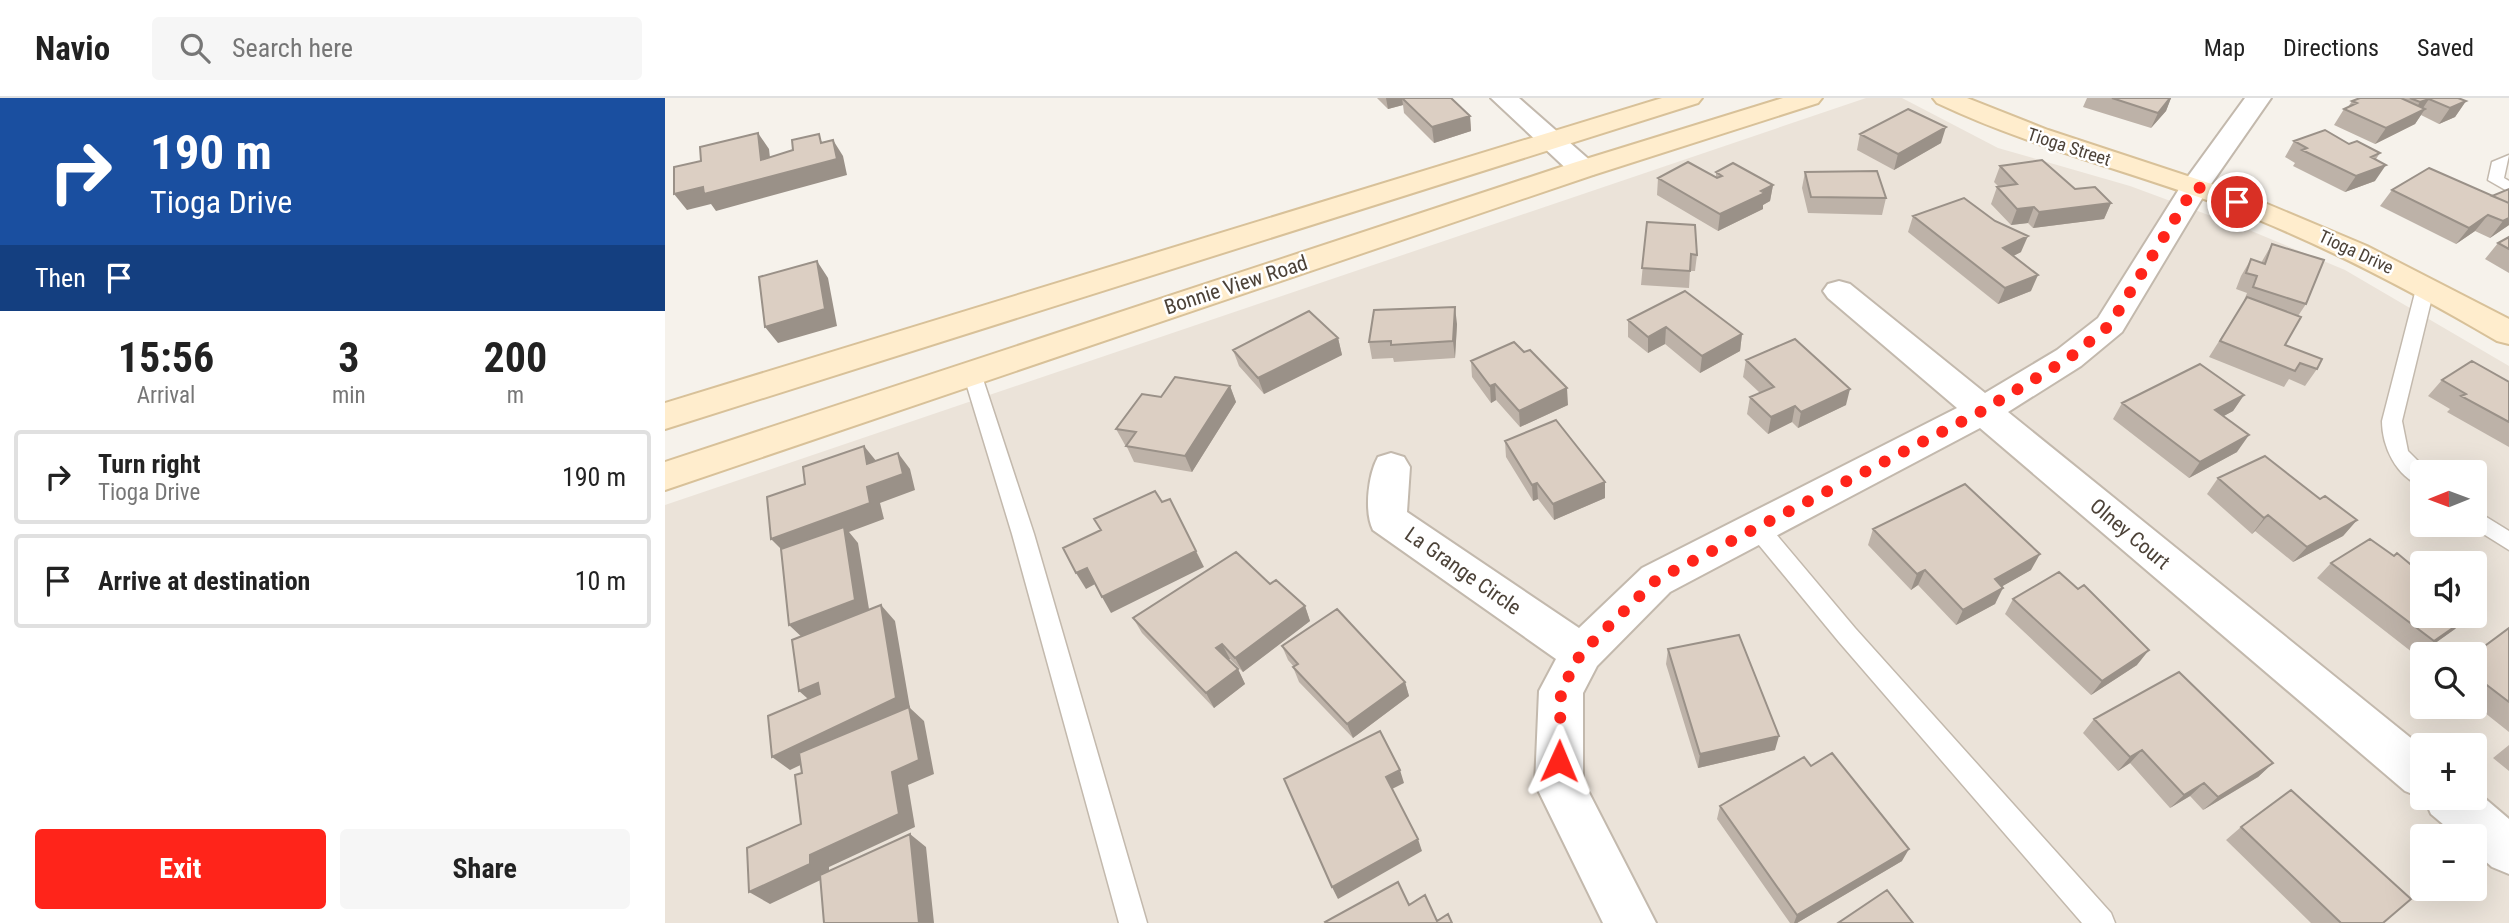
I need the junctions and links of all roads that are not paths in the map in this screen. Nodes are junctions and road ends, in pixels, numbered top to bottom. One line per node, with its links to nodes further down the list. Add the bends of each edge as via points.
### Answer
1 (1504, 98): 6 (street)
2 (1689, 98): 6 (main road, Bonnie View Road)
3 (1809, 98): 8 (main road, Bonnie View Road)
4 (1947, 98): 9 (main road, Tioga Street, via 2066,147)
5 (2258, 98): 9 (street)
6 (1552, 142): 8 (street); 16 (main road, Bonnie View Road)
7 (2509, 159): 10 (lane, via 2497,165 2496,180)
8 (1583, 169): 14 (main road, Bonnie View Road)
9 (2195, 186): 11 (main road, Tioga Drive, via 2300,226); 15 (street, via 2110,325 2069,358)
10 (2509, 187)
11 (2427, 285): 13 (main road, Tioga Drive); 18 (lane, via 2392,421 2392,440)
12 (1839, 291): 15 (street, Olney Court)
13 (2509, 333)
14 (972, 373): 19 (main road, Bonnie View Road); 27 (lane, via 1023,534)
15 (1982, 411): 20 (street); 24 (street, Olney Court)
16 (665, 416)
17 (1391, 467): 23 (street, La Grange Circle, via 1387,519)
18 (2410, 467)
19 (665, 476)
20 (1757, 527): 23 (street, via 1656,580); 29 (lane)
21 (2487, 527): 22 (lane)
22 (2509, 542)
23 (1581, 653): 28 (street, via 1561,691 1559,784)
24 (2410, 766)
25 (2462, 810): 26 (street)
26 (2509, 850)
27 (1133, 923)
28 (1630, 923)
29 (2101, 923)

